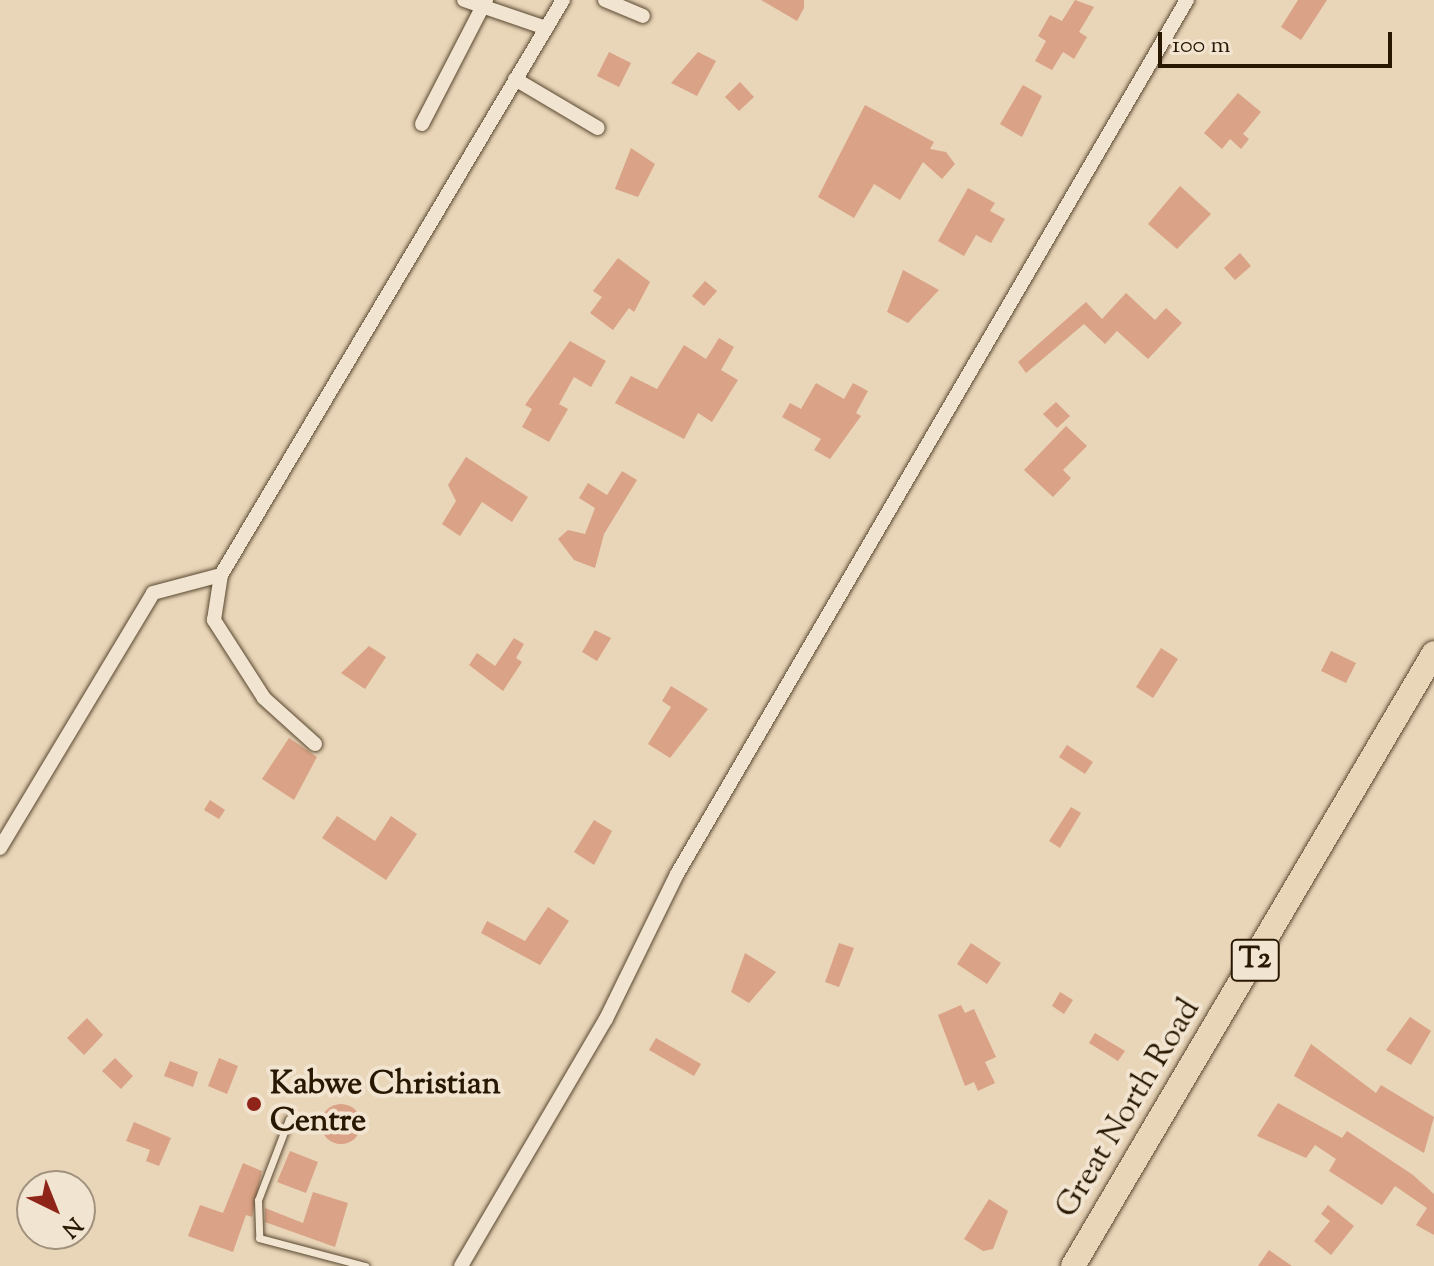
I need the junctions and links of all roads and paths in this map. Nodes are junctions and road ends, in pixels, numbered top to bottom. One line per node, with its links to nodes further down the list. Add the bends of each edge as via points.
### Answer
1 (464, 0): 5 (street)
2 (563, 0): 7 (street)
3 (605, 0): 6 (street)
4 (1187, 0): 17 (street, via 684,861 606,1019)
5 (483, 4): 7 (street); 9 (street)
6 (643, 16)
7 (546, 28): 8 (street)
8 (515, 79): 10 (street); 11 (street)
9 (422, 124)
10 (598, 128)
11 (221, 575): 13 (street, via 214,620 264,698); 14 (street, via 153,593)
12 (1434, 653): 18 (highway, Great North Road / T2)
13 (315, 744)
14 (0, 848)
15 (289, 1119): 16 (lane, via 258,1200 259,1238)
16 (365, 1266)
17 (461, 1266)
18 (1073, 1266)

